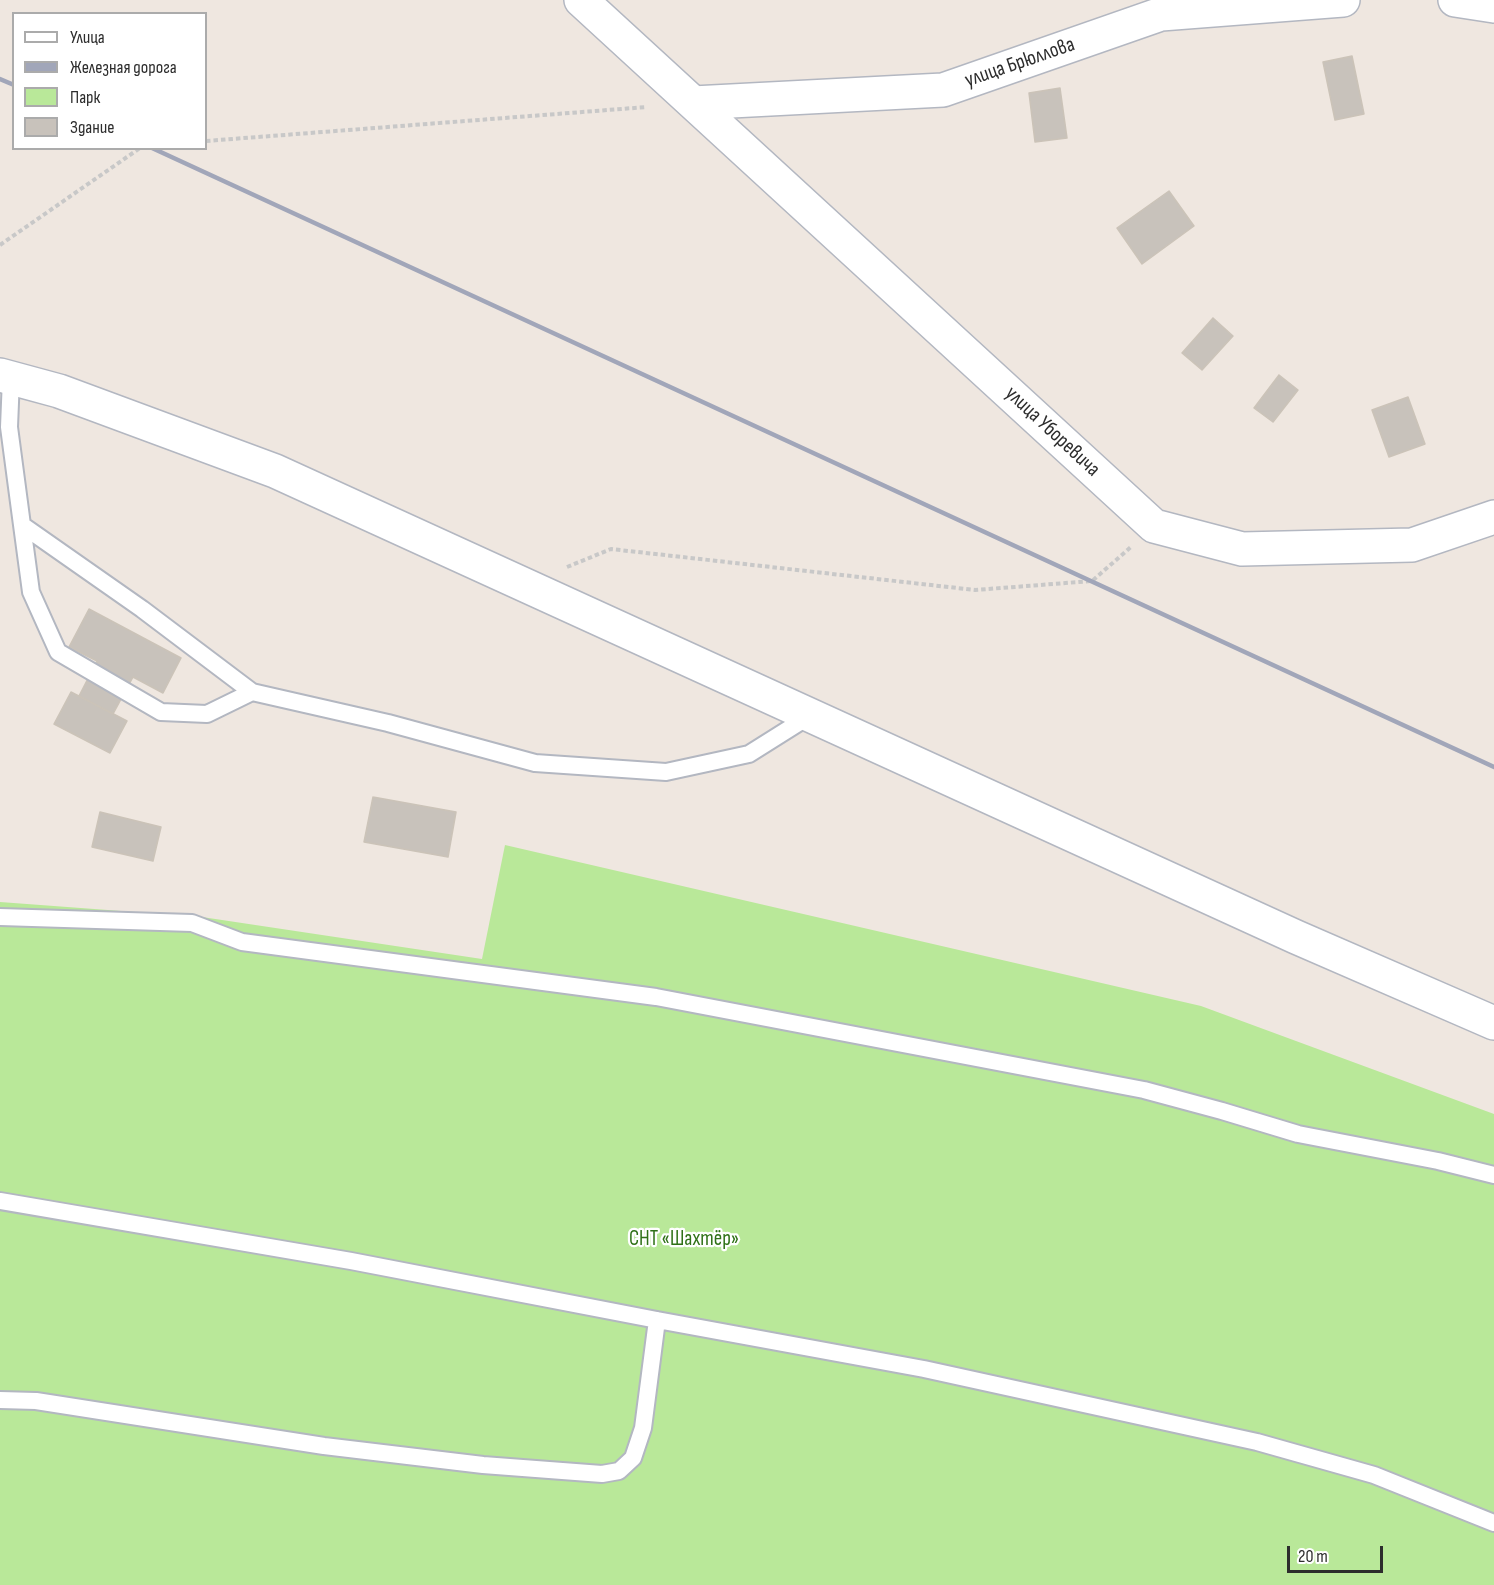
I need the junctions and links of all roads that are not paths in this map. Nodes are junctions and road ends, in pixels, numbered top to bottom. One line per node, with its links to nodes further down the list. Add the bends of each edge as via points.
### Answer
1 (581, 0): 5 (street, улица Уборевича)
2 (1343, 0): 5 (street, улица Брюллова, via 1161,14 943,90)
3 (1455, 0): 4 (street)
4 (1494, 6)
5 (693, 103): 7 (street, улица Уборевича, via 1154,526 1242,549 1412,545)
6 (5, 376): 8 (lane); 10 (street, via 59,391 274,471)
7 (1494, 517)
8 (22, 525): 9 (lane); 9 (lane, via 31,592 57,652 161,712 207,714)
9 (252, 692): 10 (lane, via 388,723 535,764 666,772 749,754)
10 (811, 715): 12 (street)
11 (0, 916): 13 (lane, via 192,923 242,942 656,997 1144,1090 1298,1134)
12 (1494, 1023)
13 (1494, 1174)
14 (0, 1201): 15 (lane, via 351,1261)
15 (657, 1320): 16 (lane, via 643,1428 633,1458 619,1471 602,1474 324,1446 36,1401); 17 (lane, via 924,1368 1257,1442 1374,1475)
16 (0, 1400)
17 (1494, 1523)

